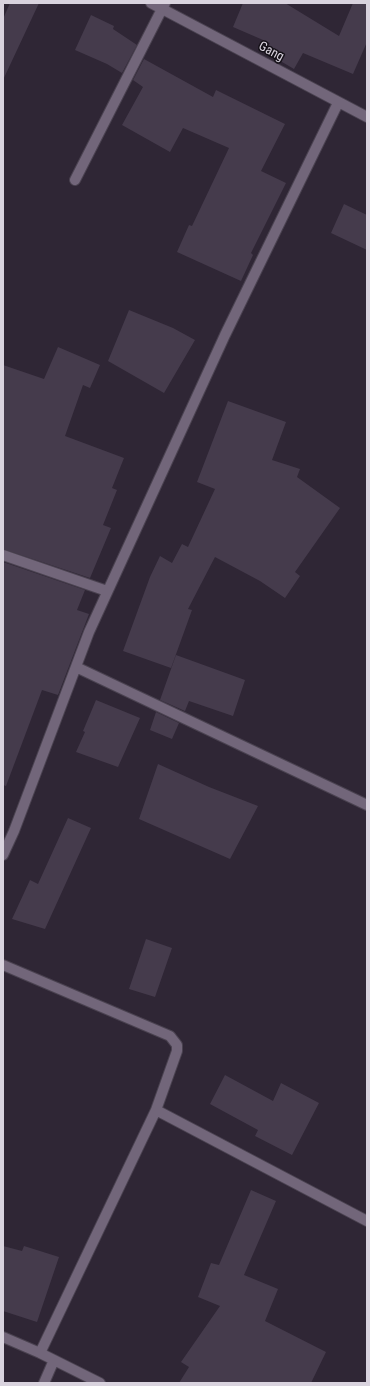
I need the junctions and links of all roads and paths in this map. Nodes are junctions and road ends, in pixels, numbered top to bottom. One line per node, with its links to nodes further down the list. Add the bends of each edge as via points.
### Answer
1 (151, 3): 2 (street, Gang)
2 (164, 6): 3 (street, Gang); 5 (street)
3 (338, 103): 4 (street, Gang); 7 (street, via 225,335)
4 (367, 117)
5 (75, 180)
6 (3, 556): 7 (street)
7 (107, 591): 8 (street)
8 (76, 667): 9 (street); 10 (street)
9 (367, 805)
10 (3, 855)
11 (3, 965): 12 (street, via 170,1036 177,1045 177,1051)
12 (156, 1110): 13 (street); 15 (street)
13 (367, 1221)
14 (3, 1337): 15 (street)
15 (40, 1352): 16 (street)
16 (54, 1360): 17 (street); 18 (street)
17 (44, 1383)
18 (100, 1383)

